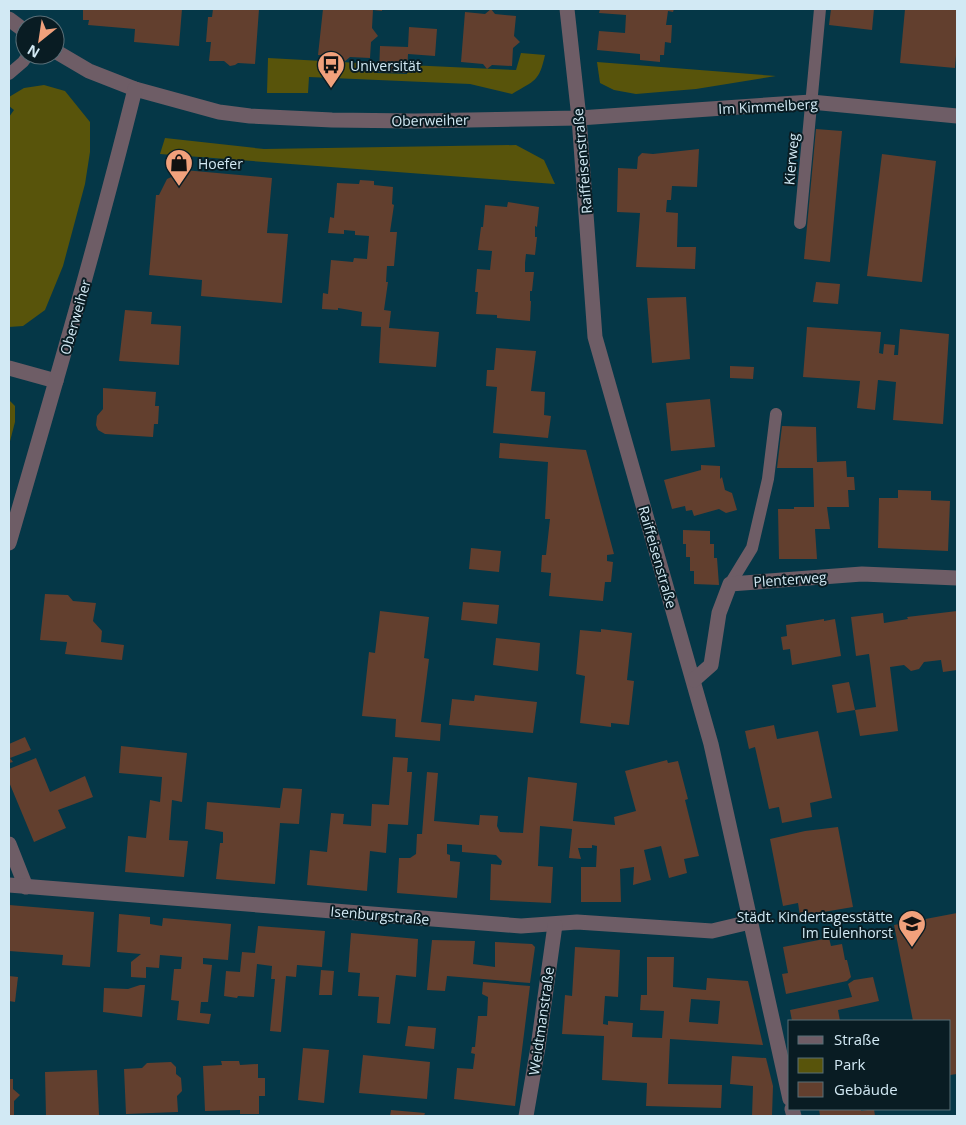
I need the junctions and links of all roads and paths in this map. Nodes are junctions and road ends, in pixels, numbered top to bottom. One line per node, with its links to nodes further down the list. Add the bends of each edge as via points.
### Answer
1 (566, 9): 9 (street, Raiffeisenstraße)
2 (820, 9): 7 (lane, Kierweg)
3 (65, 57): 6 (street, Oberweiher, via 89,71)
4 (20, 65): 5 (lane)
5 (9, 74)
6 (135, 89): 9 (street, Oberweiher, via 219,112 250,116 406,121); 12 (street, Oberweiher)
7 (811, 102): 8 (street, Im Kimmelberg); 9 (street, Im Kimmelberg); 10 (lane, Kierweg)
8 (957, 116)
9 (579, 118): 17 (street, Raiffeisenstraße, via 595,337)
10 (800, 222)
11 (9, 368): 12 (street)
12 (56, 381): 14 (street, Oberweiher)
13 (776, 414): 16 (lane, via 768,480 752,548)
14 (9, 543)
15 (957, 578): 16 (street, Plenterweg, via 862,574)
16 (730, 584): 17 (street, via 719,613 711,666)
17 (694, 680): 21 (street, Raiffeisenstraße)
18 (9, 844): 20 (street)
19 (9, 885): 20 (street, Isenburgstraße)
20 (26, 886): 22 (street, Isenburgstraße, via 522,926)
21 (750, 922): 22 (street, Isenburgstraße, via 712,930 577,922); 23 (street, Raiffeisenstraße)
22 (555, 925): 24 (street, Weidtmanstraße)
23 (788, 1090)
24 (526, 1116)

